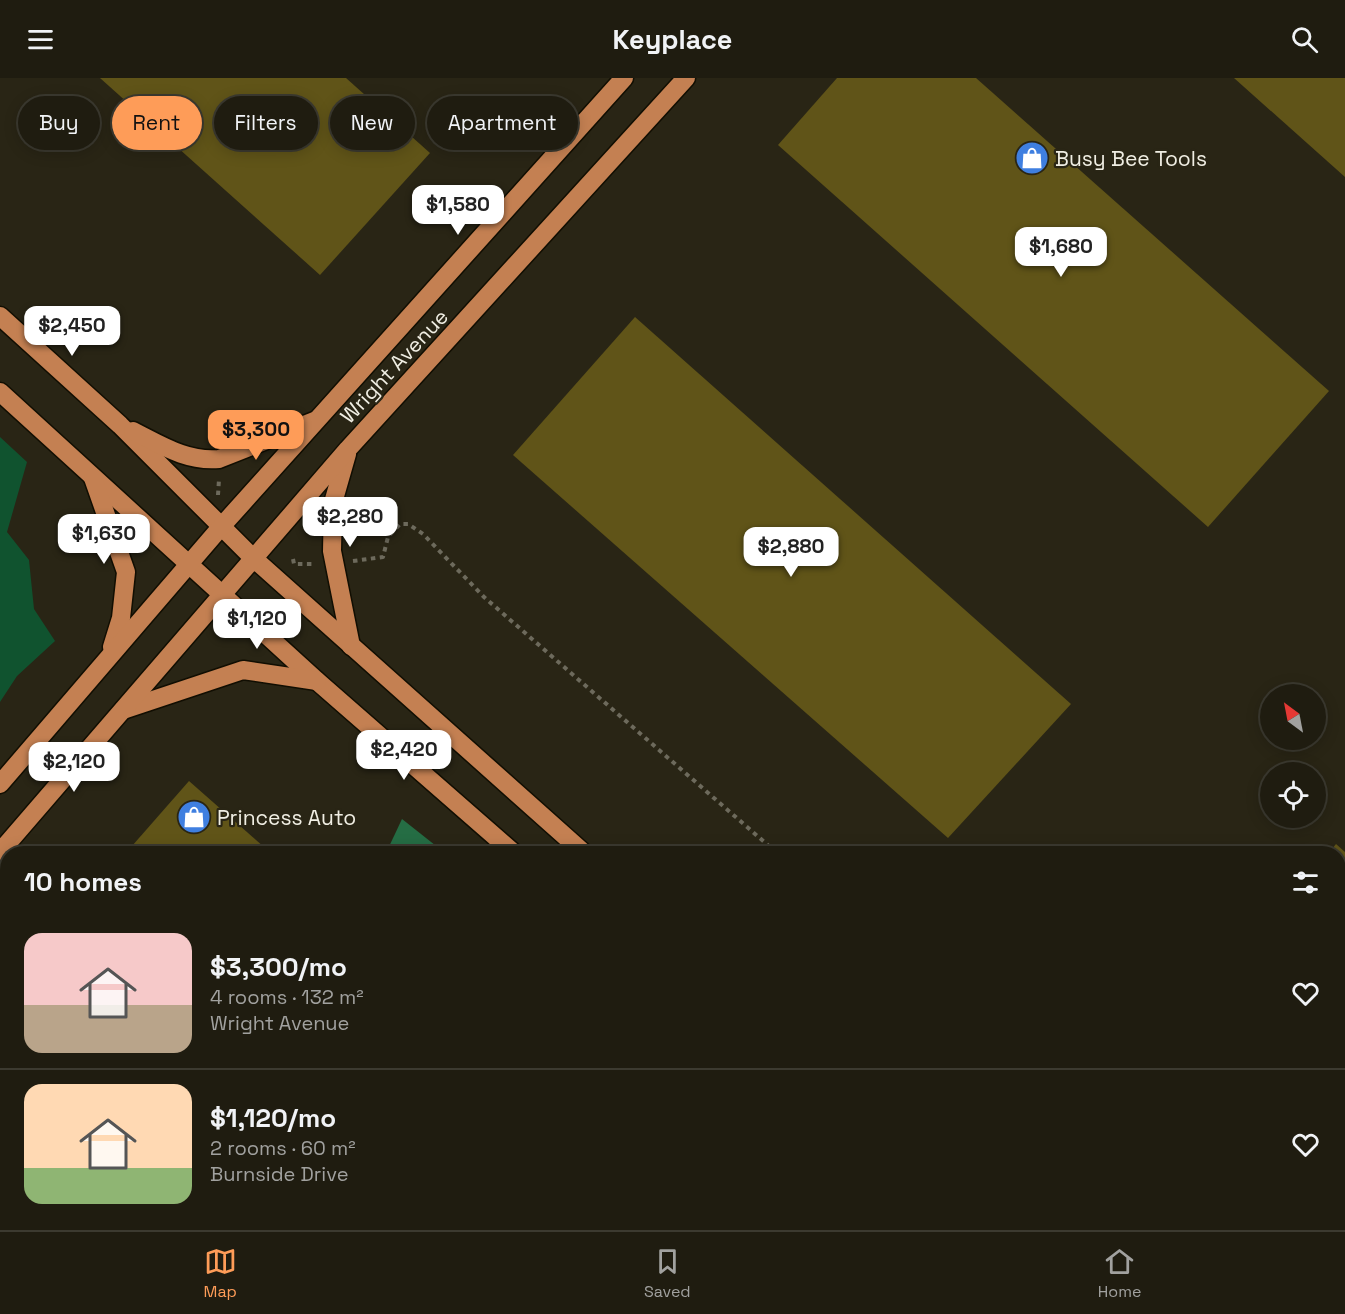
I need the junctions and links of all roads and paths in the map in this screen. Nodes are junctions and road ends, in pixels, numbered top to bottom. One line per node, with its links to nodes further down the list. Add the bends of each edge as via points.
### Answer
1 (624, 78): 5 (main road, Wright Avenue)
2 (686, 78): 7 (main road, Wright Avenue)
3 (0, 316): 6 (main road)
4 (0, 392): 8 (main road)
5 (318, 419): 6 (main road, via 208,460 180,455); 9 (main road, Wright Avenue)
6 (120, 425): 9 (main road)
7 (348, 449): 10 (main road, Wright Avenue); 16 (main road, via 333,503 332,551)
8 (92, 476): 13 (main road); 17 (main road, via 126,572 121,618)
9 (220, 528): 10 (main road); 13 (main road, Wright Avenue)
10 (252, 557): 15 (main road, Wright Avenue); 16 (main road)
11 (293, 559): 14 (path, via 294,564)
12 (349, 562): 24 (path, via 383,557 388,537 400,524 408,524 423,534 484,597)
13 (190, 563): 15 (main road); 17 (main road, Wright Avenue)
14 (327, 564)
15 (222, 592): 18 (main road); 19 (main road, Wright Avenue)
16 (351, 646): 23 (main road)
17 (108, 657): 20 (main road, Wright Avenue)
18 (317, 681): 19 (main road, via 243,670); 22 (main road)
19 (122, 711): 21 (main road, Wright Avenue)
20 (0, 783)
21 (5, 846)
22 (506, 846)
23 (576, 846)
24 (769, 846)

